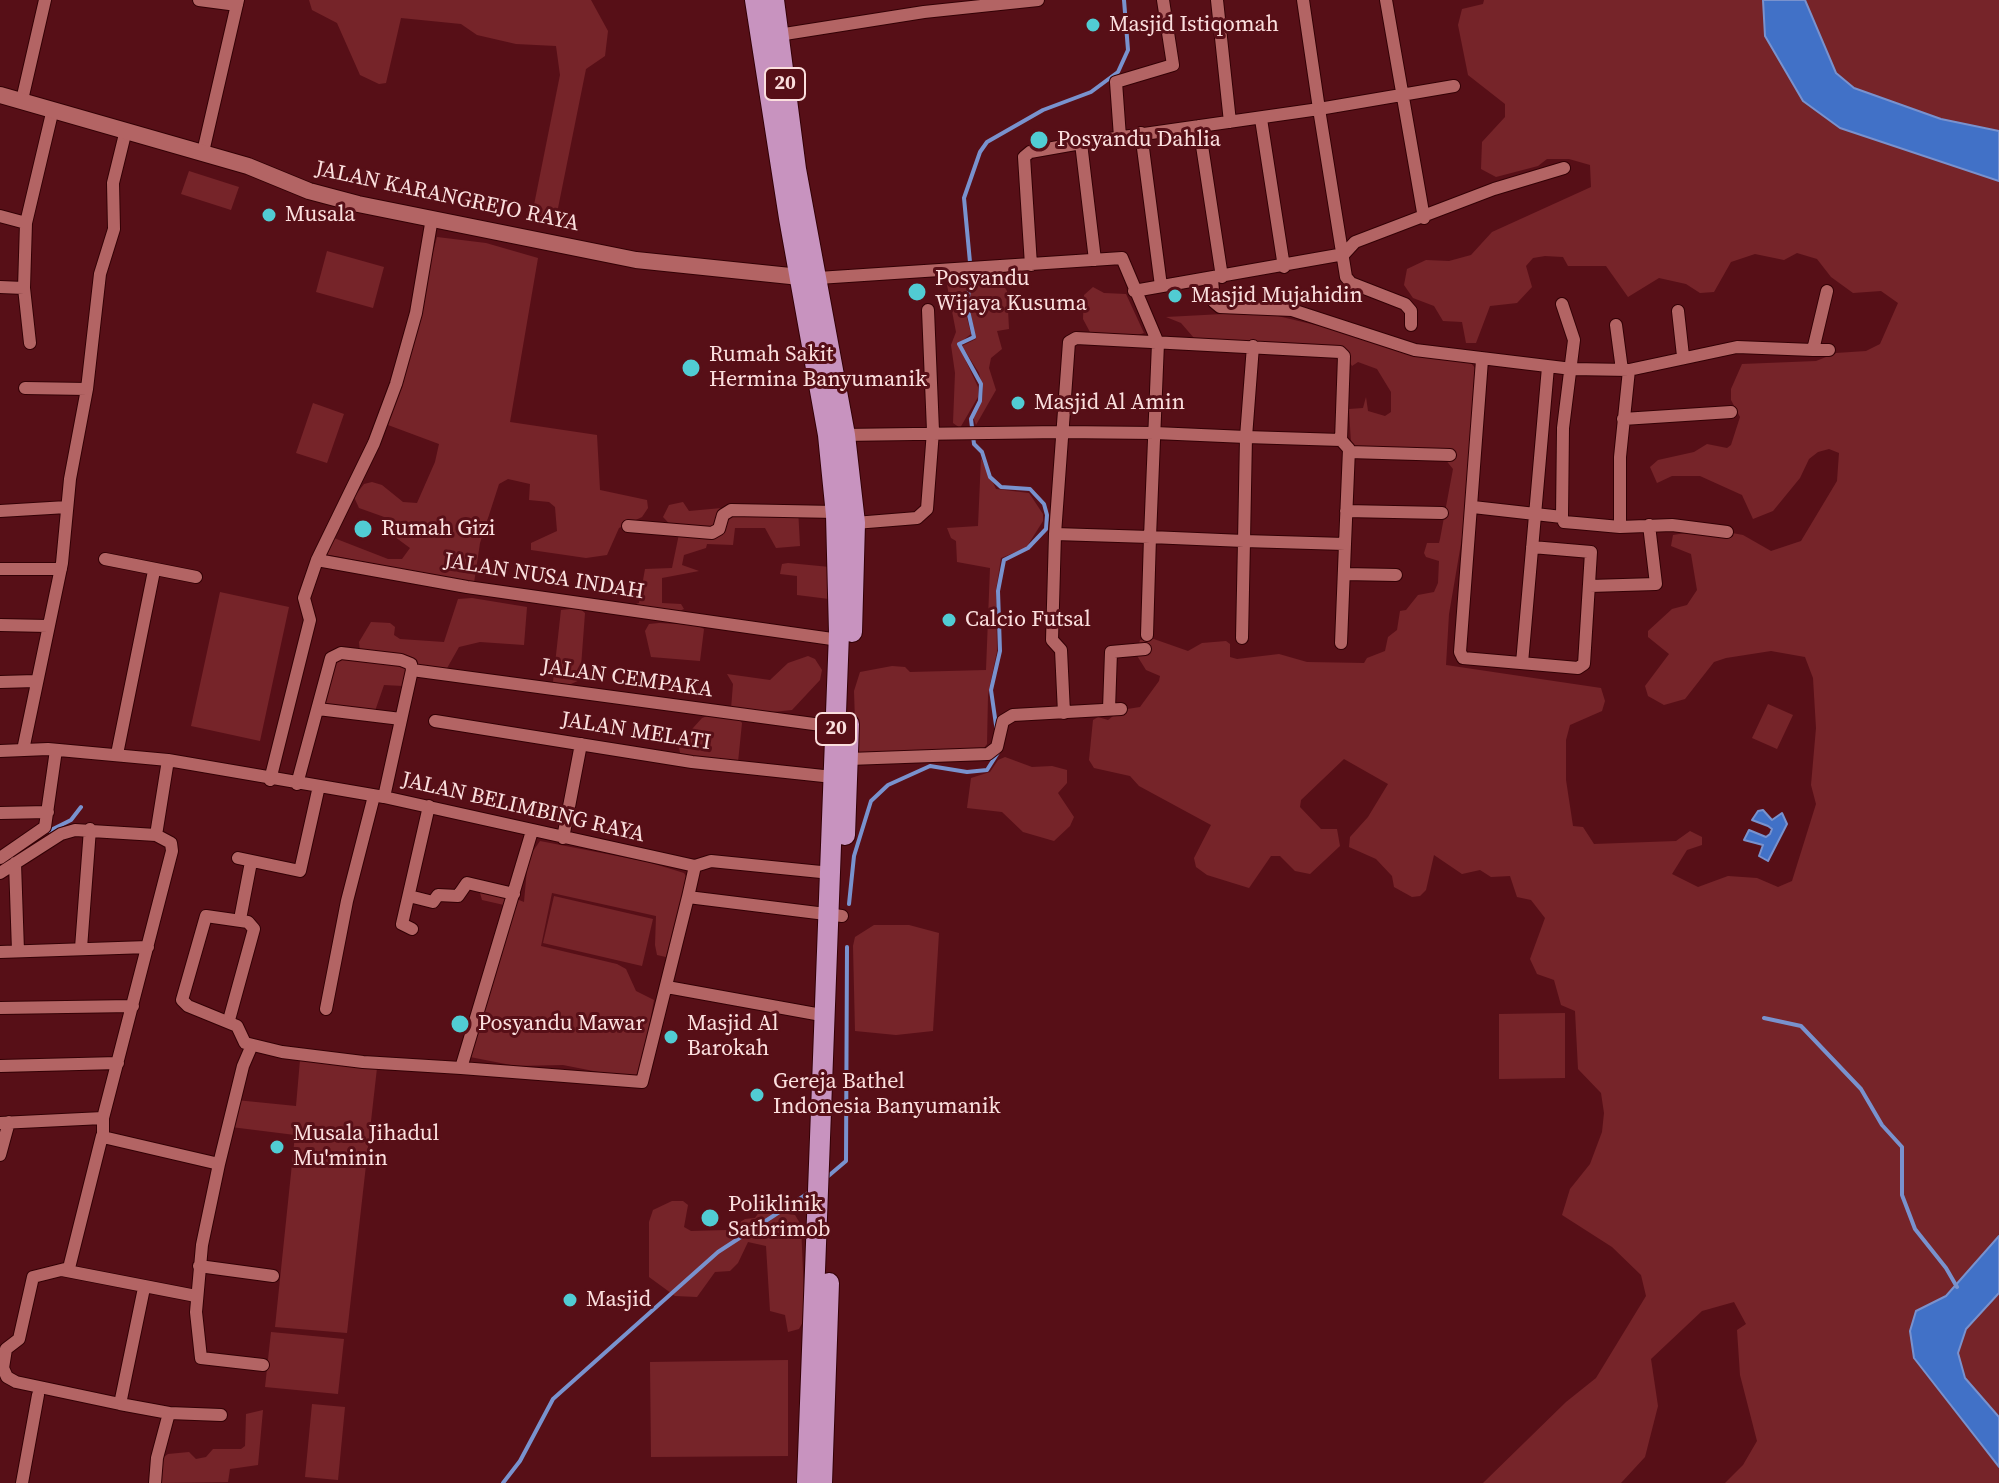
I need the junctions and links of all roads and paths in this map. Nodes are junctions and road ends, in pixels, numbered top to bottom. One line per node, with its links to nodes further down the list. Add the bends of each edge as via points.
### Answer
1 (45, 0): 18 (street)
2 (199, 0): 12 (street)
3 (755, 0): 14 (highway, 20)
4 (774, 0): 14 (highway, 20)
5 (980, 0): 13 (street)
6 (1038, 0): 11 (street)
7 (1163, 0): 26 (street, via 1173,65 1116,82)
8 (1217, 0): 22 (street)
9 (1303, 0): 20 (street)
10 (1386, 0): 16 (street)
11 (1020, 2): 13 (street)
12 (237, 3): 28 (street)
13 (940, 6): 14 (street)
14 (770, 37): 39 (highway, 20, via 796,169)
15 (1454, 86): 16 (street)
16 (1401, 94): 20 (street); 32 (street)
17 (0, 95): 18 (main road, JALAN KARANGREJO RAYA)
18 (22, 100): 19 (main road, JALAN KARANGREJO RAYA)
19 (53, 109): 24 (main road, JALAN KARANGREJO RAYA); 33 (street)
20 (1319, 109): 21 (street); 34 (street)
21 (1261, 119): 22 (street); 37 (street)
22 (1230, 122): 23 (street)
23 (1199, 126): 25 (street); 38 (street)
24 (126, 130): 28 (main road, JALAN KARANGREJO RAYA); 61 (street, via 113,183 114,229 100,274)
25 (1141, 133): 26 (street); 40 (street)
26 (1120, 137): 27 (street)
27 (1081, 143): 35 (street); 36 (street, via 1024,157)
28 (203, 152): 31 (main road, JALAN KARANGREJO RAYA, via 309,191)
29 (1564, 168): 32 (street)
30 (0, 216): 33 (street)
31 (432, 218): 39 (main road, JALAN KARANGREJO RAYA, via 636,260); 91 (street, via 416,313 396,384 374,443)
32 (1424, 218): 34 (street, via 1355,242)
33 (26, 223): 42 (street)
34 (1344, 254): 37 (street); 48 (street, via 1349,282 1405,304)
35 (1095, 260): 36 (street); 43 (street, via 1122,258)
36 (1031, 265): 39 (street)
37 (1284, 267): 38 (street)
38 (1217, 278): 40 (street); 56 (street, via 1214,302 1220,307 1302,312 1401,346)
39 (807, 279): 67 (highway, 20)
40 (1161, 286): 43 (street)
41 (0, 287): 42 (street)
42 (24, 288): 50 (street)
43 (1134, 291): 51 (street)
44 (1827, 291): 53 (street)
45 (1562, 304): 58 (street, via 1574,340)
46 (928, 310): 64 (street)
47 (1678, 311): 55 (street)
48 (1411, 325)
49 (1616, 325): 59 (street)
50 (30, 343)
51 (1158, 343): 52 (street); 65 (street, via 1071,340); 66 (street)
52 (1253, 346): 68 (street); 69 (street, via 1342,353)
53 (1813, 350): 54 (street); 55 (street, via 1737,347)
54 (1829, 350)
55 (1683, 356): 59 (street)
56 (1482, 360): 57 (street); 73 (street)
57 (1548, 367): 58 (street); 78 (street)
58 (1572, 369): 59 (street); 79 (street, via 1563,428)
59 (1626, 370): 63 (street)
60 (25, 388): 61 (street)
61 (87, 389): 72 (street)
62 (1731, 412): 63 (street)
63 (1623, 419): 83 (street)
64 (933, 431): 65 (street); 67 (street); 80 (street, via 924,514)
65 (1061, 432): 66 (street); 85 (street)
66 (1155, 433): 68 (street); 86 (street)
67 (836, 435): 76 (highway, 20); 80 (highway, 20)
68 (1246, 437): 69 (street); 87 (street)
69 (1341, 440): 70 (street)
70 (1349, 452): 71 (street); 75 (street)
71 (1450, 455)
72 (67, 507): 74 (street); 93 (street)
73 (1473, 507): 78 (street); 104 (street, via 1460,656)
74 (0, 511)
75 (1346, 511): 77 (street); 88 (street)
76 (836, 512): 82 (street, via 731,510 712,533); 102 (highway, 20)
77 (1442, 513)
78 (1535, 514): 79 (street); 89 (street)
79 (1562, 517): 83 (street, via 1564,522)
80 (855, 523): 118 (highway, 20)
81 (1649, 525): 83 (street); 84 (street); 98 (street, via 1656,584)
82 (628, 526)
83 (1620, 527)
84 (1727, 532)
85 (1055, 534): 86 (street); 109 (street, via 1052,640 1061,650)
86 (1150, 537): 87 (street); 109 (street, via 1146,642 1111,652 1115,709)
87 (1244, 541): 88 (street); 101 (street)
88 (1345, 544): 95 (street)
89 (1532, 547): 98 (street, via 1591,552); 104 (street)
90 (105, 559): 94 (street)
91 (317, 560): 102 (street, JALAN NUSA INDAH); 121 (street, via 304,598 310,620)
92 (0, 569): 93 (street)
93 (61, 569): 100 (street)
94 (154, 571): 97 (street); 117 (street)
95 (1344, 574): 96 (street); 103 (street)
96 (1396, 575)
97 (196, 577)
98 (1590, 586): 104 (street, via 1584,664 1578,668)
99 (0, 625): 100 (street)
100 (48, 626): 106 (street)
101 (1242, 638)
102 (839, 640): 112 (highway, 20)
103 (1341, 643)
104 (1522, 663)
105 (412, 670): 108 (street, JALAN CEMPAKA, via 401,660 334,655); 110 (street); 112 (street, JALAN CEMPAKA)
106 (36, 681): 107 (street); 114 (street)
107 (0, 682)
108 (318, 709): 110 (street); 122 (street)
109 (1064, 713): 118 (street, via 1013,715 1003,721 988,754)
110 (401, 719): 124 (street)
111 (435, 721): 113 (street, JALAN MELATI)
112 (836, 727): 120 (highway, 20)
113 (581, 744): 120 (street, JALAN MELATI); 131 (street)
114 (23, 750): 115 (street, JALAN BELIMBING RAYA); 116 (street, JALAN BELIMBING RAYA)
115 (56, 750): 117 (street, JALAN BELIMBING RAYA); 126 (street)
116 (0, 751)
117 (117, 754): 119 (street, JALAN BELIMBING RAYA)
118 (849, 759): 141 (highway, 20)
119 (169, 760): 121 (street, JALAN BELIMBING RAYA); 130 (street)
120 (833, 777): 136 (highway, 20)
121 (270, 780): 122 (street, JALAN BELIMBING RAYA)
122 (297, 784): 123 (street, JALAN BELIMBING RAYA)
123 (319, 786): 124 (street, JALAN BELIMBING RAYA); 140 (street, via 300,871 245,860)
124 (379, 796): 125 (street, JALAN BELIMBING RAYA); 150 (street, via 345,913)
125 (429, 806): 129 (street, JALAN BELIMBING RAYA); 138 (street)
126 (48, 812): 127 (street); 132 (street, via 41,831)
127 (0, 813)
128 (90, 829): 130 (street); 133 (street, via 61,834); 144 (street)
129 (532, 831): 131 (street, JALAN BELIMBING RAYA); 137 (street)
130 (160, 836): 143 (street, via 172,851)
131 (563, 838): 134 (street, JALAN BELIMBING RAYA)
132 (0, 858)
133 (15, 863): 135 (street); 145 (street)
134 (695, 866): 136 (street, JALAN BELIMBING RAYA, via 711,861); 139 (street)
135 (0, 873)
136 (831, 873): 141 (highway, 20)
137 (514, 894): 138 (street, via 467,883 458,896 438,895 433,902); 156 (street)
138 (409, 896): 142 (street, via 402,924)
139 (688, 897): 141 (street); 147 (street)
140 (241, 914)
141 (835, 916): 151 (highway, 20); 162 (highway, 20)
142 (412, 929)
143 (148, 947): 144 (street); 148 (street)
144 (81, 948): 145 (street)
145 (18, 951): 146 (street)
146 (0, 952)
147 (667, 987): 151 (street); 156 (street, via 640,1083)
148 (133, 1006): 149 (street); 154 (street)
149 (0, 1008)
150 (326, 1009)
151 (827, 1016): 162 (highway, 20)
152 (229, 1020): 152 (street, via 182,1000 206,916 248,922 254,929); 153 (street)
153 (252, 1045): 156 (street, via 382,1064); 161 (street)
154 (118, 1063): 155 (street); 157 (street)
155 (0, 1066)
156 (461, 1068)
157 (103, 1118): 158 (street); 159 (street)
158 (5, 1122): 160 (street)
159 (102, 1136): 161 (street); 164 (street, via 69,1268)
160 (0, 1155)
161 (219, 1164): 163 (street)
162 (826, 1184): 175 (highway, 20); 176 (highway, 20)
163 (199, 1266): 165 (street); 167 (street)
164 (62, 1270): 166 (street); 170 (street, via 35,1275 19,1339 6,1349 3,1368 7,1377)
165 (273, 1276)
166 (144, 1288): 167 (street); 170 (street)
167 (196, 1296): 168 (street, via 200,1357)
168 (263, 1365)
169 (38, 1395): 173 (street)
170 (120, 1404): 171 (street)
171 (169, 1413): 172 (street); 174 (street)
172 (221, 1415)
173 (22, 1483)
174 (155, 1483)
175 (807, 1483)
176 (822, 1483)

